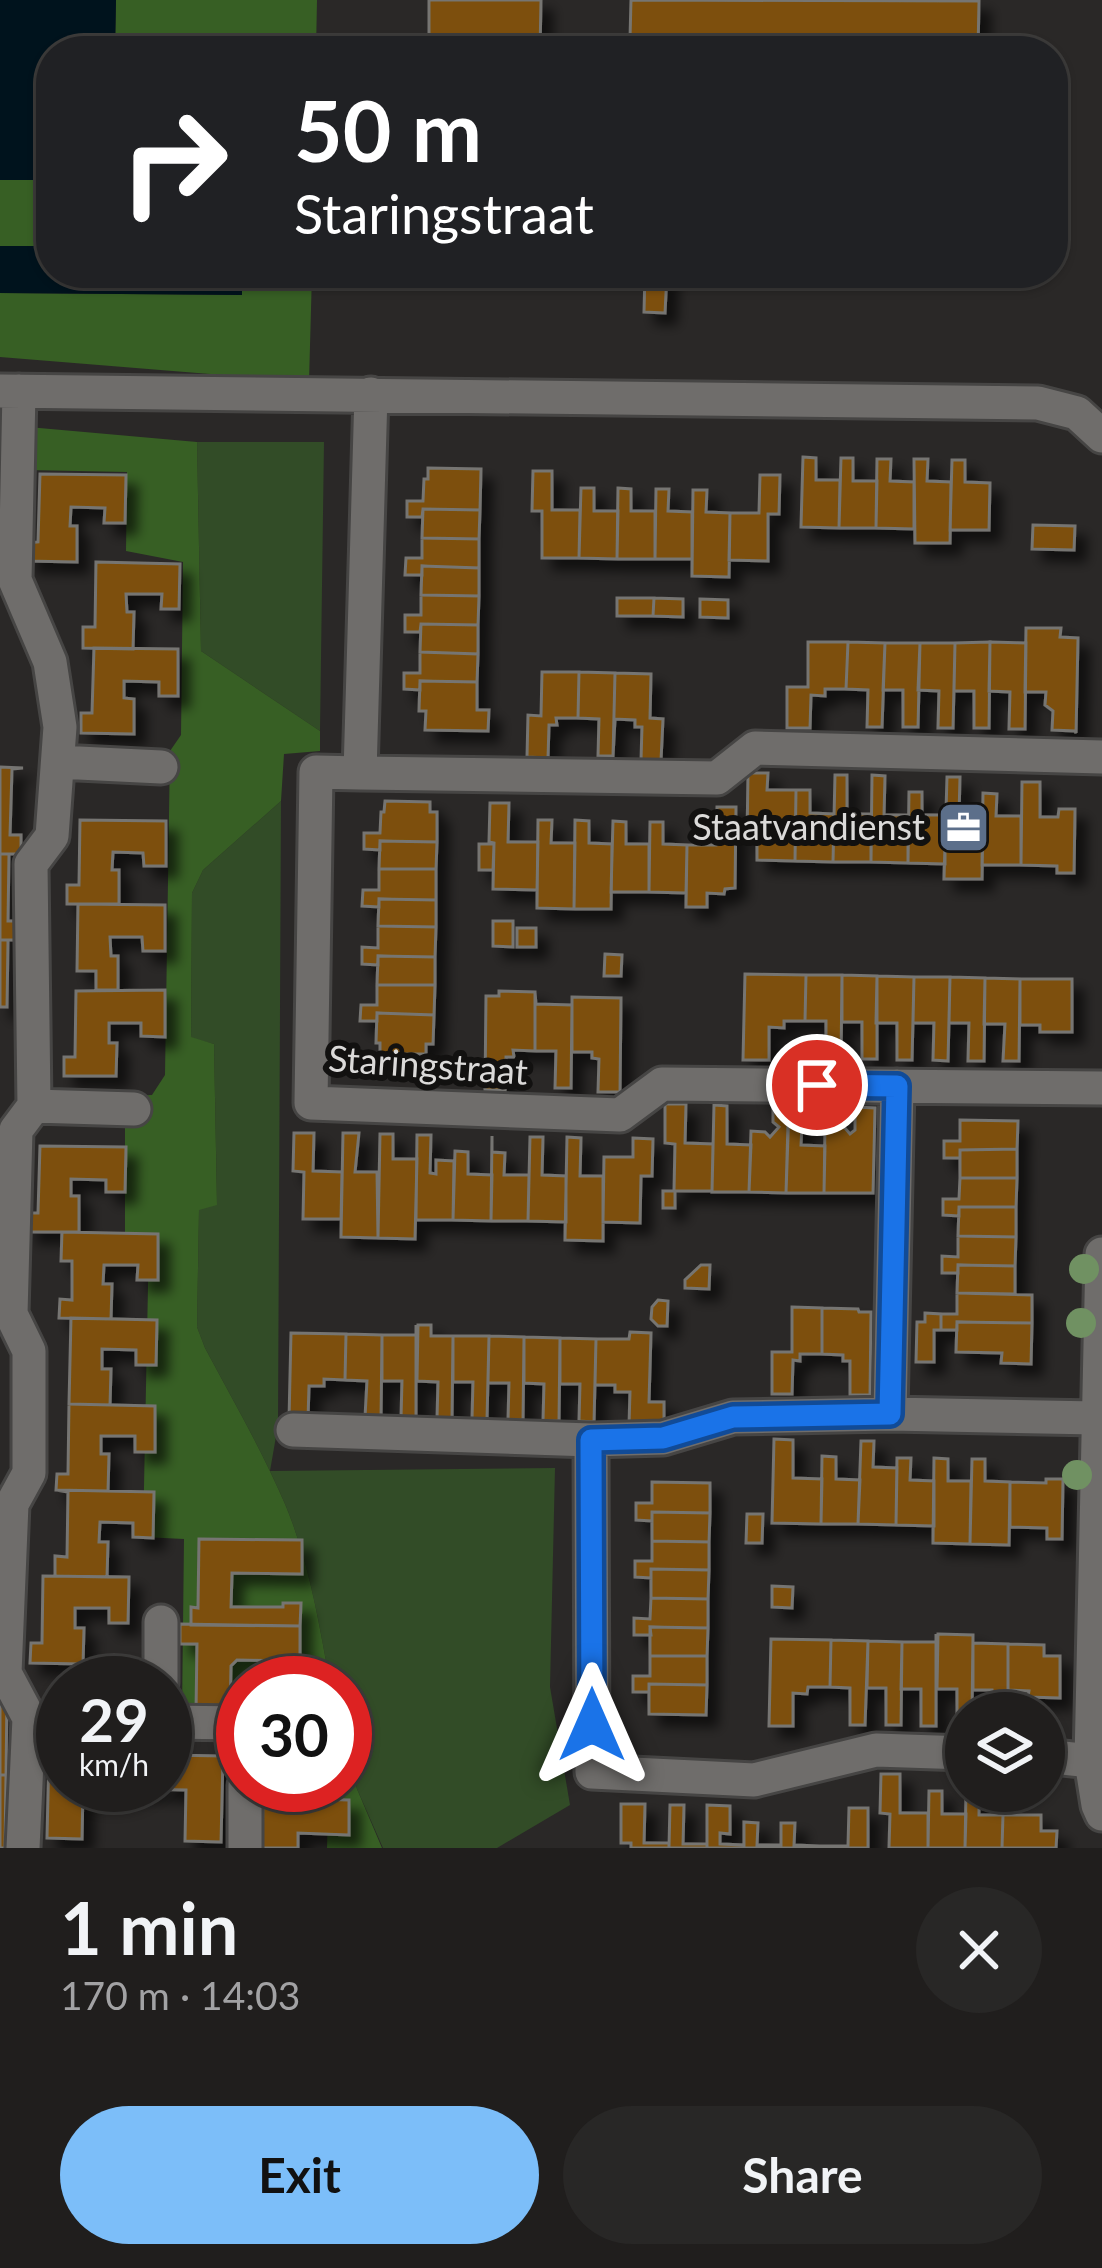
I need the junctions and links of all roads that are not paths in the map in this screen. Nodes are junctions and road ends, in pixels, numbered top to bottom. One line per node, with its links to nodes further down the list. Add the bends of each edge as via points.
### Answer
1 (9, 391): 2 (street); 5 (street, via 14,580 50,662)
2 (371, 394): 3 (street, via 1038,404 1077,413); 7 (street)
3 (1102, 436)
4 (1102, 757): 7 (street, Staringstraat, via 755,748 717,778)
5 (58, 762): 6 (street); 10 (street, via 52,836 31,864)
6 (161, 767)
7 (360, 773): 8 (street, Staringstraat, via 316,772 311,1103 620,1115 662,1084)
8 (897, 1086): 9 (street, Staringstraat); 14 (street)
9 (1102, 1088)
10 (34, 1106): 11 (street); 18 (street, via 16,1130 11,1314 29,1351 29,1473)
11 (134, 1109)
12 (1102, 1255): 13 (street)
13 (1102, 1269): 15 (street)
14 (890, 1414): 15 (street); 17 (street, via 733,1417 663,1438)
15 (1097, 1418): 19 (street)
16 (293, 1430): 17 (street)
17 (591, 1440): 23 (street, via 592,1772 754,1780 877,1750)
18 (6, 1504): 22 (street, via 5,1673)
19 (1097, 1617): 25 (street)
20 (161, 1622): 21 (street)
21 (161, 1656)
22 (36, 1708)
23 (945, 1752)
24 (1065, 1758): 25 (street)
25 (1090, 1760): 28 (street)
26 (36, 1775): 29 (street)
27 (245, 1812): 30 (street)
28 (1102, 1814)
29 (23, 1848)
30 (245, 1848)

